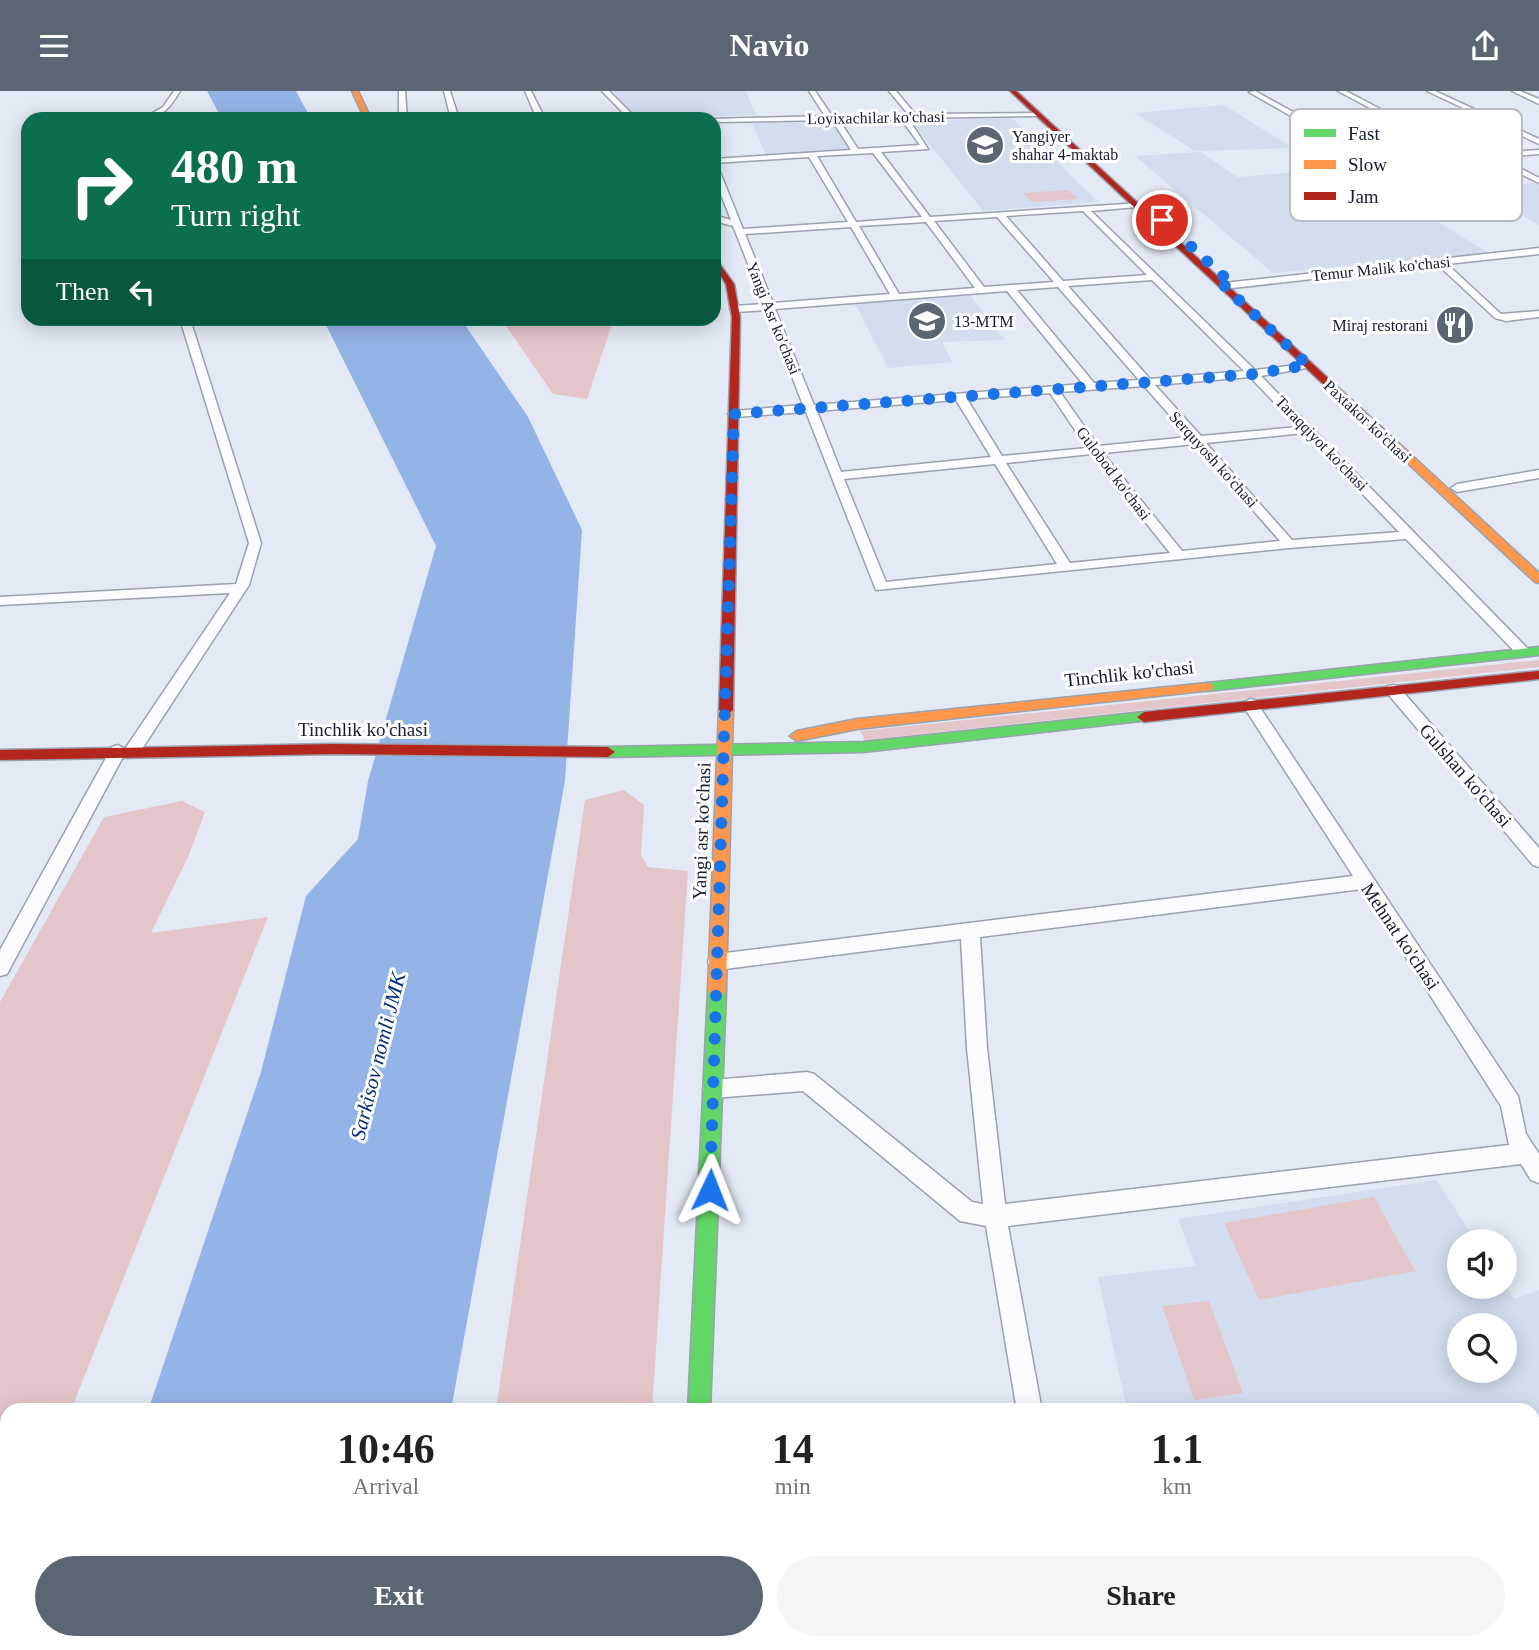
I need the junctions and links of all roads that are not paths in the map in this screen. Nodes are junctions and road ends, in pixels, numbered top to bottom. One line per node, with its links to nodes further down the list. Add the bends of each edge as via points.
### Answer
1 (177, 91): 18 (street)
2 (355, 91): 19 (main road)
3 (402, 91): 20 (street)
4 (447, 91): 21 (street)
5 (528, 91): 22 (street)
6 (605, 91): 23 (street)
7 (812, 91): 28 (street)
8 (892, 91): 27 (street)
9 (1013, 91): 25 (main road, Paxtakor ko'chasi)
10 (1019, 91): 55 (main road, Paxtakor ko'chasi)
11 (1342, 91): 16 (street)
12 (1430, 91): 17 (street)
13 (1515, 91): 15 (street)
14 (1252, 92): 24 (street)
15 (1539, 103)
16 (1377, 109)
17 (1468, 109)
18 (159, 112)
19 (365, 112)
20 (403, 112)
21 (453, 112)
22 (538, 112)
23 (626, 112)
24 (1290, 113)
25 (1037, 114): 27 (street, Loyixachilar ko'chasi); 43 (main road, Paxtakor ko'chasi)
26 (903, 117): 27 (street, Loyixachilar ko'chasi); 28 (street, Loyixachilar ko'chasi); 32 (street, via 925,147)
27 (914, 117)
28 (832, 118): 29 (street, Loyixachilar ko'chasi); 33 (street)
29 (721, 120)
30 (1522, 134): 31 (street)
31 (1539, 142)
32 (876, 151): 33 (street); 47 (street)
33 (856, 152): 37 (street)
34 (1539, 152): 36 (street)
35 (1522, 153): 36 (street)
36 (1528, 153): 38 (street)
37 (812, 155): 39 (street); 48 (street)
38 (1539, 159)
39 (721, 163)
40 (1522, 172): 41 (street)
41 (1539, 181)
42 (721, 183): 49 (street, Yangi Asr ko'chasi)
43 (1137, 205): 44 (street); 55 (main road, Paxtakor ko'chasi)
44 (1085, 209): 45 (street); 53 (street, Taraqqiyot ko'chasi)
45 (1000, 215): 47 (street); 54 (street, Serquyosh ko'chasi)
46 (721, 221): 49 (street)
47 (928, 221): 48 (street); 57 (street)
48 (852, 226): 49 (street); 58 (street)
49 (737, 228): 59 (street, Yangi Asr ko'chasi)
50 (1539, 251): 51 (street, Temur Malik ko'chasi)
51 (1440, 262): 55 (street, Temur Malik ko'chasi); 61 (street, via 1498,316)
52 (721, 269): 60 (main road, Yangi asr ko'chasi, via 730,284)
53 (1153, 277): 54 (street); 64 (street, Taraqqiyot ko'chasi)
54 (1059, 283): 56 (street); 65 (street, Serquyosh ko'chasi)
55 (1228, 285): 63 (main road, Paxtakor ko'chasi); 77 (main road, Paxtakor ko'chasi)
56 (1009, 287): 57 (street); 66 (street)
57 (981, 289): 58 (street)
58 (896, 296): 59 (street)
59 (769, 305): 60 (street); 69 (street, Yangi Asr ko'chasi)
60 (735, 309): 70 (main road, Yangi asr ko'chasi)
61 (1539, 314)
62 (186, 326): 84 (street, via 255,543)
63 (1308, 365): 64 (street); 83 (main road, Paxtakor ko'chasi)
64 (1254, 374): 65 (street); 71 (street, Taraqqiyot ko'chasi)
65 (1145, 381): 66 (street); 72 (street, Serquyosh ko'chasi)
66 (1090, 385): 67 (street)
67 (1052, 389): 68 (street); 73 (street, Gulobod ko'chasi)
68 (959, 396): 69 (street); 74 (street)
69 (809, 409): 70 (street); 76 (street, Yangi Asr ko'chasi)
70 (734, 414): 90 (main road, Yangi asr ko'chasi)
71 (1308, 429): 72 (street); 78 (street, Taraqqiyot ko'chasi)
72 (1197, 440): 73 (street); 79 (street, Serquyosh ko'chasi)
73 (1096, 451): 74 (street); 80 (street, Gulobod ko'chasi)
74 (999, 461): 76 (street); 82 (street)
75 (1539, 474): 77 (street)
76 (837, 476): 82 (street, Yangi Asr ko'chasi, via 880,587)
77 (1457, 488): 81 (main road, Paxtakor ko'chasi)
78 (1411, 535): 79 (street); 86 (street, Taraqqiyot ko'chasi)
79 (1289, 544): 80 (street)
80 (1179, 556): 82 (street)
81 (1539, 564)
82 (1066, 568)
83 (1539, 579)
84 (240, 588): 85 (street); 91 (street)
85 (0, 601)
86 (1532, 652): 90 (main road, Tinchlik ko'chasi, via 858,724)
87 (1539, 675): 88 (main road, Tinchlik ko'chasi)
88 (1393, 689): 89 (main road, Tinchlik ko'chasi); 93 (street, Gulshan ko'chasi)
89 (1250, 704): 90 (main road, Tinchlik ko'chasi, via 863,747); 94 (street, Mehnat ko'chasi)
90 (725, 750): 91 (main road, Tinchlik ko'chasi); 96 (main road, Yangi asr ko'chasi)
91 (125, 751): 92 (main road, Tinchlik ko'chasi); 97 (street)
92 (0, 755)
93 (1539, 860)
94 (1365, 882): 95 (street); 99 (street, Mehnat ko'chasi, via 1511,1103 1516,1137)
95 (970, 931): 96 (street); 101 (street, via 976,1048)
96 (717, 962): 98 (main road, Yangi asr ko'chasi)
97 (0, 968)
98 (713, 1089): 101 (street, via 807,1081 968,1213); 102 (main road, Yangi asr ko'chasi)
99 (1526, 1153): 100 (street, Mehnat ko'chasi); 101 (street)
100 (1539, 1173)
101 (995, 1216): 103 (street)
102 (699, 1403)
103 (1029, 1403)

